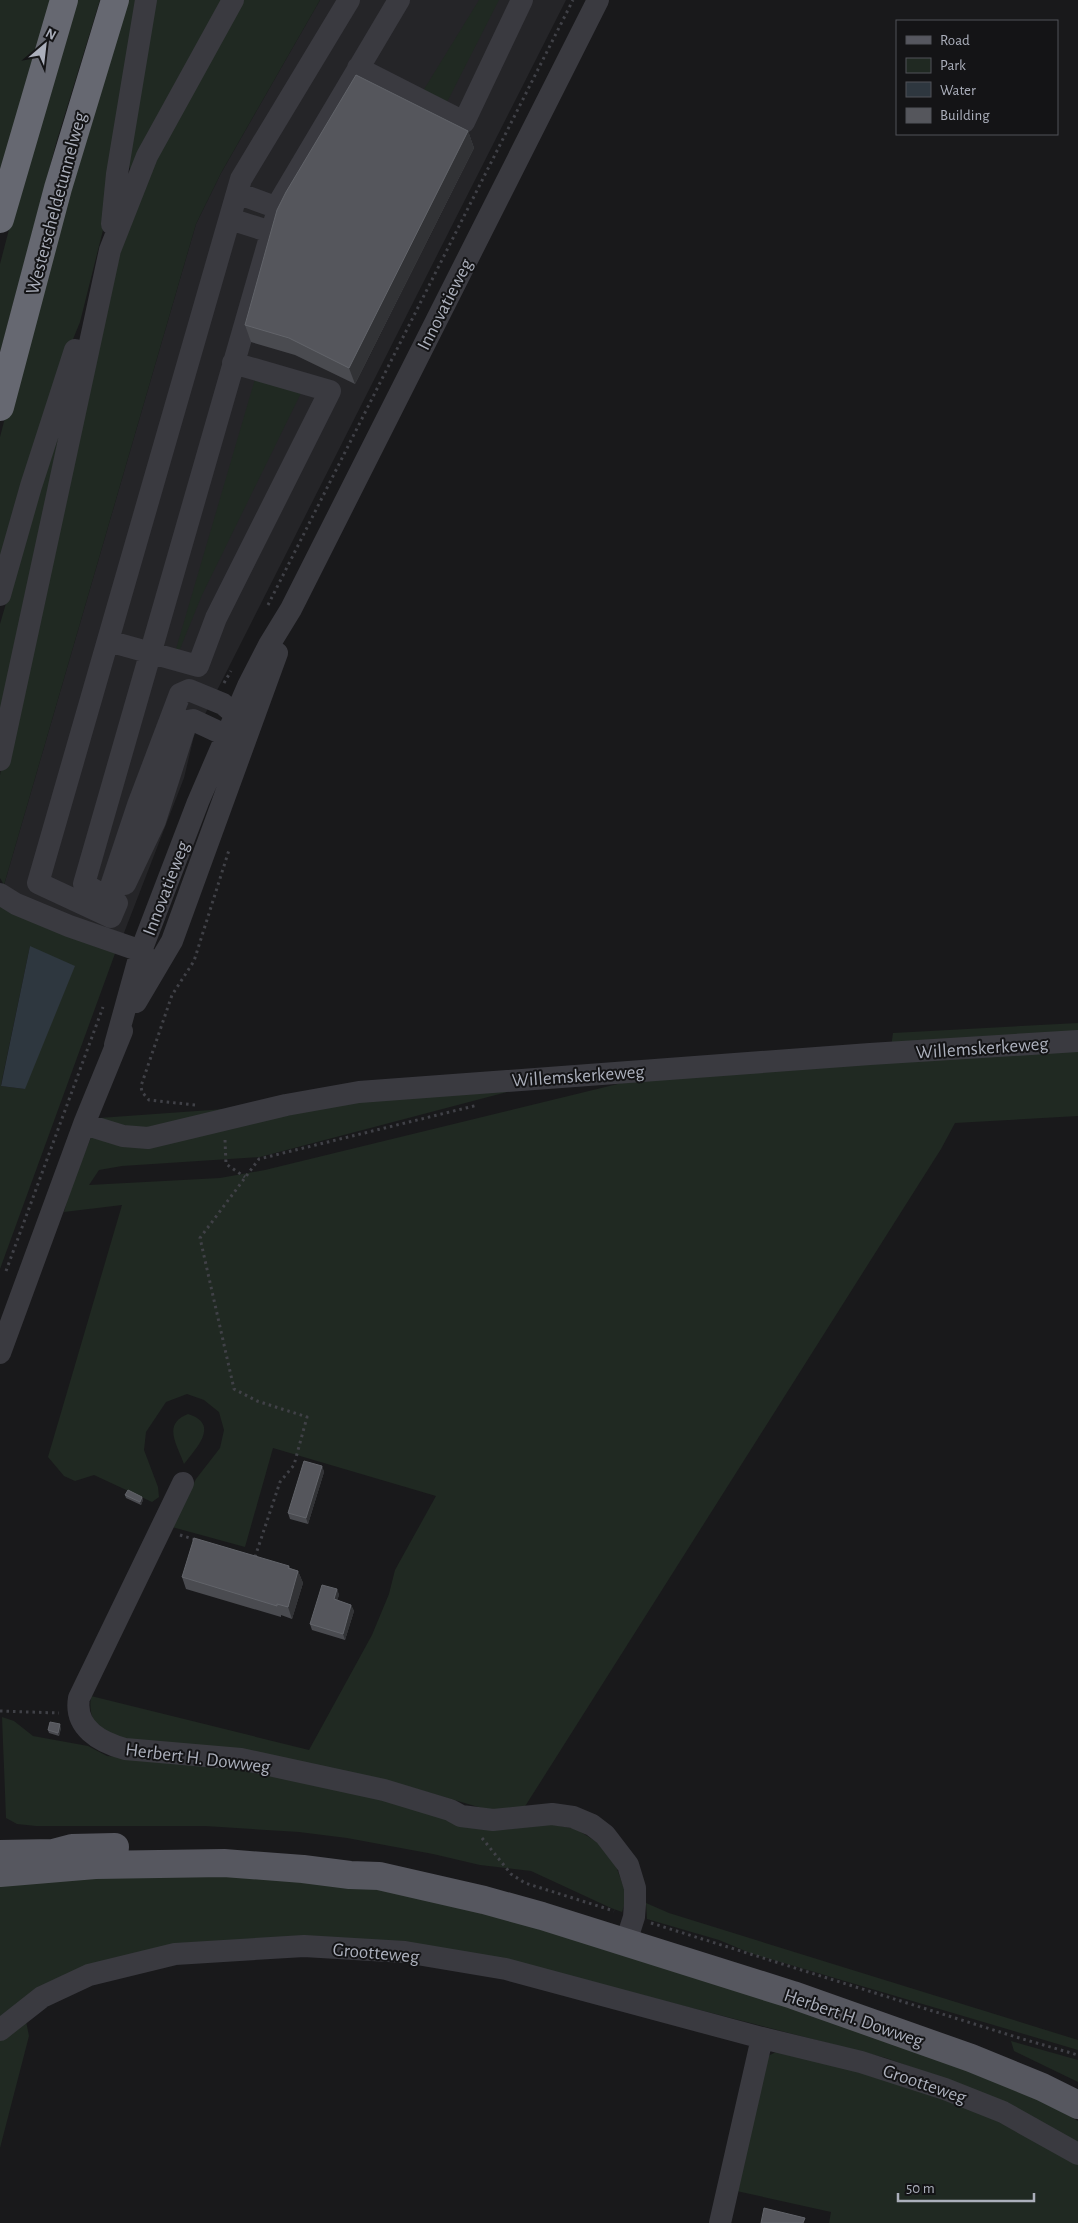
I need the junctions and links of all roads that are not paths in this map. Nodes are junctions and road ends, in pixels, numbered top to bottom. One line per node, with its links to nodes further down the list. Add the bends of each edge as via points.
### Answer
1 (64, 0): 12 (highway)
2 (115, 0): 17 (highway, Westerscheldetunnelweg, via 58,188)
3 (146, 0): 15 (street, via 117,174)
4 (233, 0): 15 (street, via 147,156)
5 (349, 0): 10 (street, via 241,179)
6 (399, 0): 9 (street)
7 (522, 0): 9 (street, via 464,122)
8 (598, 0): 21 (street, Innovatieweg, via 291,609 269,645)
9 (358, 68): 11 (street)
10 (237, 193): 11 (street); 13 (street)
11 (278, 208): 14 (street)
12 (0, 219)
13 (230, 219): 14 (street); 19 (street)
14 (271, 232): 16 (street)
15 (110, 250): 18 (street, via 34,477); 23 (street)
16 (233, 363): 20 (street); 20 (street, via 330,391 216,618 198,666)
17 (0, 407)
18 (0, 595)
19 (108, 641): 20 (street); 25 (street, via 38,883 111,917)
20 (150, 653): 25 (street, via 84,884)
21 (238, 730): 22 (street, via 187,721); 22 (street, via 223,704 189,690 180,694); 26 (street, Innovatieweg); 27 (street, Innovatieweg, via 172,941)
22 (169, 747): 25 (street, via 138,805 128,860)
23 (0, 760)
24 (0, 894): 26 (street, via 60,922)
25 (112, 901)
26 (141, 951): 27 (street); 29 (street, Innovatieweg)
27 (154, 970): 29 (street, Innovatieweg)
28 (1078, 1042): 30 (street, Willemskerkeweg, via 358,1092 286,1105 148,1138 123,1136)
29 (116, 1045): 30 (street, Innovatieweg)
30 (84, 1124): 31 (street, Innovatieweg)
31 (0, 1354)
32 (183, 1483): 38 (street, Herbert H. Dowweg, via 79,1698 80,1720 99,1739 124,1749 241,1758 384,1790 460,1816 492,1820 552,1814 574,1817 605,1835 628,1866 635,1888)
33 (0, 1841): 34 (main road, Herbert H. Dowweg, via 52,1842)
34 (72, 1848): 35 (main road, Herbert H. Dowweg, via 53,1854); 37 (main road, Herbert H. Dowweg, via 256,1848 344,1859)
35 (0, 1854)
36 (0, 1873): 37 (main road, Herbert H. Dowweg, via 95,1865 224,1863)
37 (380, 1876): 38 (main road, Herbert H. Dowweg)
38 (630, 1930): 41 (main road, Herbert H. Dowweg, via 793,1996 971,2058)
39 (0, 2030): 40 (street, Grootteweg, via 42,1996 89,1975 175,1954 304,1946 405,1952 506,1969)
40 (762, 2038): 42 (street, Grootteweg, via 861,2062 945,2089 1003,2112); 43 (street)
41 (1078, 2105)
42 (1078, 2154)
43 (720, 2223)

